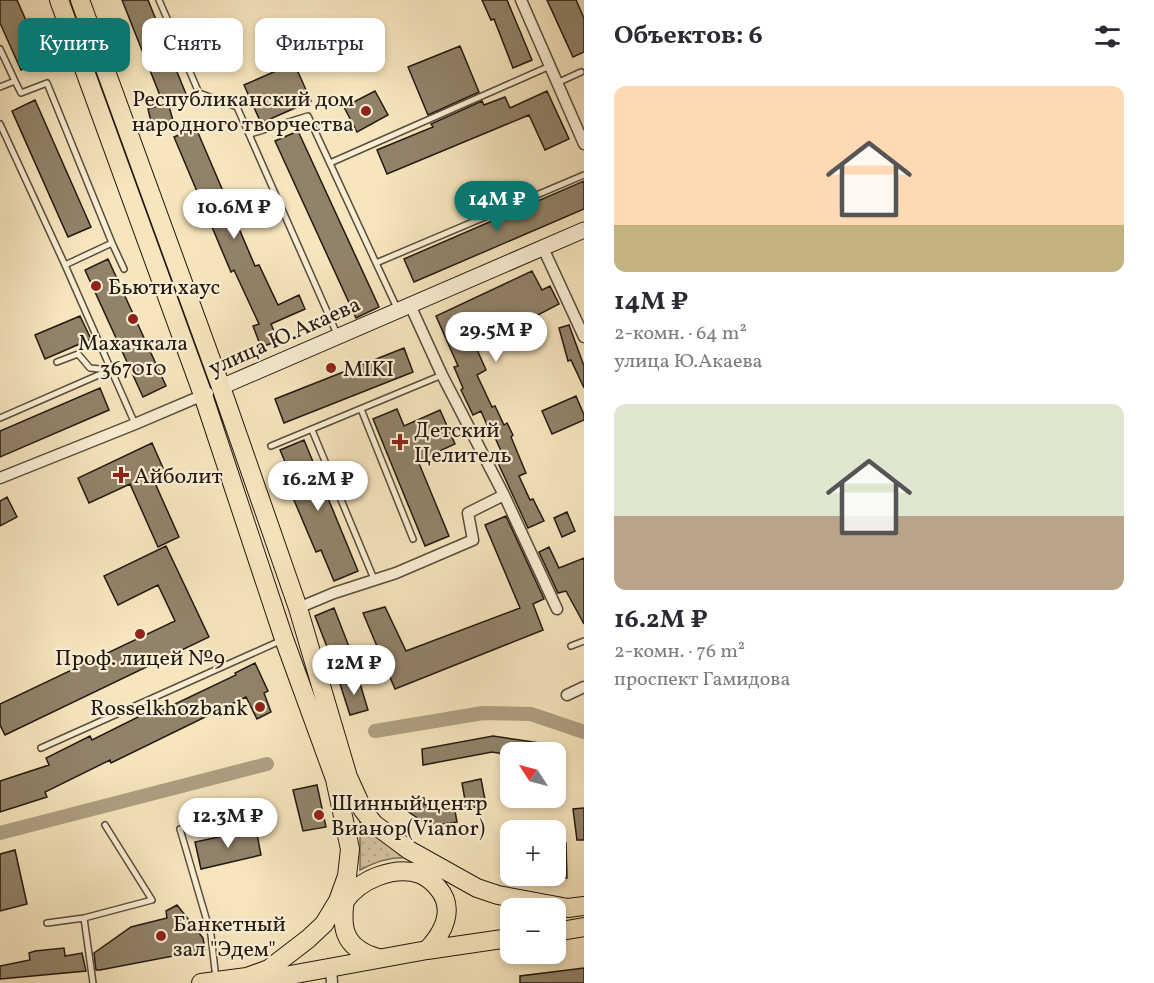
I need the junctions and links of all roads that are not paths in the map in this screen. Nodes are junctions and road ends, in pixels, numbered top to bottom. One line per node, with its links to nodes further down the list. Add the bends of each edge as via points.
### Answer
1 (58, 0): 29 (main road)
2 (80, 0): 28 (main road)
3 (159, 0): 12 (lane, via 199,93 237,107)
4 (521, 0): 6 (street)
5 (0, 50): 8 (lane)
6 (550, 66): 9 (street); 14 (lane)
7 (581, 72): 9 (lane)
8 (15, 81): 10 (lane); 17 (lane, via 21,93 47,83)
9 (557, 82): 13 (street)
10 (0, 87)
11 (0, 124): 20 (lane)
12 (250, 135): 14 (lane, via 308,116); 23 (lane)
13 (584, 144)
14 (330, 163): 19 (lane)
15 (584, 175): 19 (lane)
16 (584, 230): 18 (main road, улица Ю.Акаева)
17 (112, 243): 20 (lane); 21 (lane)
18 (543, 248): 22 (main road, улица Ю.Акаева); 24 (street)
19 (376, 263): 22 (lane)
20 (65, 265): 26 (lane)
21 (124, 269)
22 (404, 307): 23 (main road, улица Ю.Акаева); 27 (street)
23 (338, 335): 28 (main road, улица Ю.Акаева)
24 (584, 337)
25 (57, 362): 26 (lane, via 78,354 90,368)
26 (110, 370): 31 (lane); 32 (lane)
27 (442, 375): 30 (lane); 36 (street)
28 (221, 387): 29 (street, улица Ю.Акаева); 39 (main road)
29 (203, 395): 32 (street, улица Ю.Акаева); 41 (main road)
30 (361, 409): 33 (lane); 37 (lane)
31 (0, 418)
32 (135, 424): 35 (street, улица Ю.Акаева)
33 (312, 430): 34 (lane); 38 (lane)
34 (271, 446)
35 (0, 478)
36 (504, 495): 38 (street, via 468,513 473,540); 40 (street)
37 (413, 539)
38 (374, 579): 39 (street)
39 (298, 608): 49 (main road, via 357,800 374,824)
40 (557, 609)
41 (284, 639): 46 (lane); 50 (main road, via 335,779 350,849)
42 (584, 641): 43 (lane)
43 (572, 646)
44 (584, 687): 45 (street)
45 (567, 695)
46 (41, 748)
47 (105, 825): 52 (lane, via 152,900)
48 (180, 829): 61 (lane, via 211,935)
49 (425, 869): 50 (main road, via 383,875); 51 (main road, via 452,875 498,895 568,908); 57 (main road, via 442,893 447,915)
50 (347, 894): 58 (main road, via 343,922 346,932 356,949); 59 (main road, via 324,924)
51 (584, 906)
52 (84, 918): 53 (lane); 62 (lane)
53 (47, 923)
54 (584, 927): 55 (main road)
55 (566, 930)
56 (500, 939): 57 (main road)
57 (427, 950): 58 (main road)
58 (383, 959): 60 (main road, via 346,964)
59 (274, 973): 60 (main road); 61 (main road)
60 (332, 976)
61 (210, 982)
62 (93, 983)

